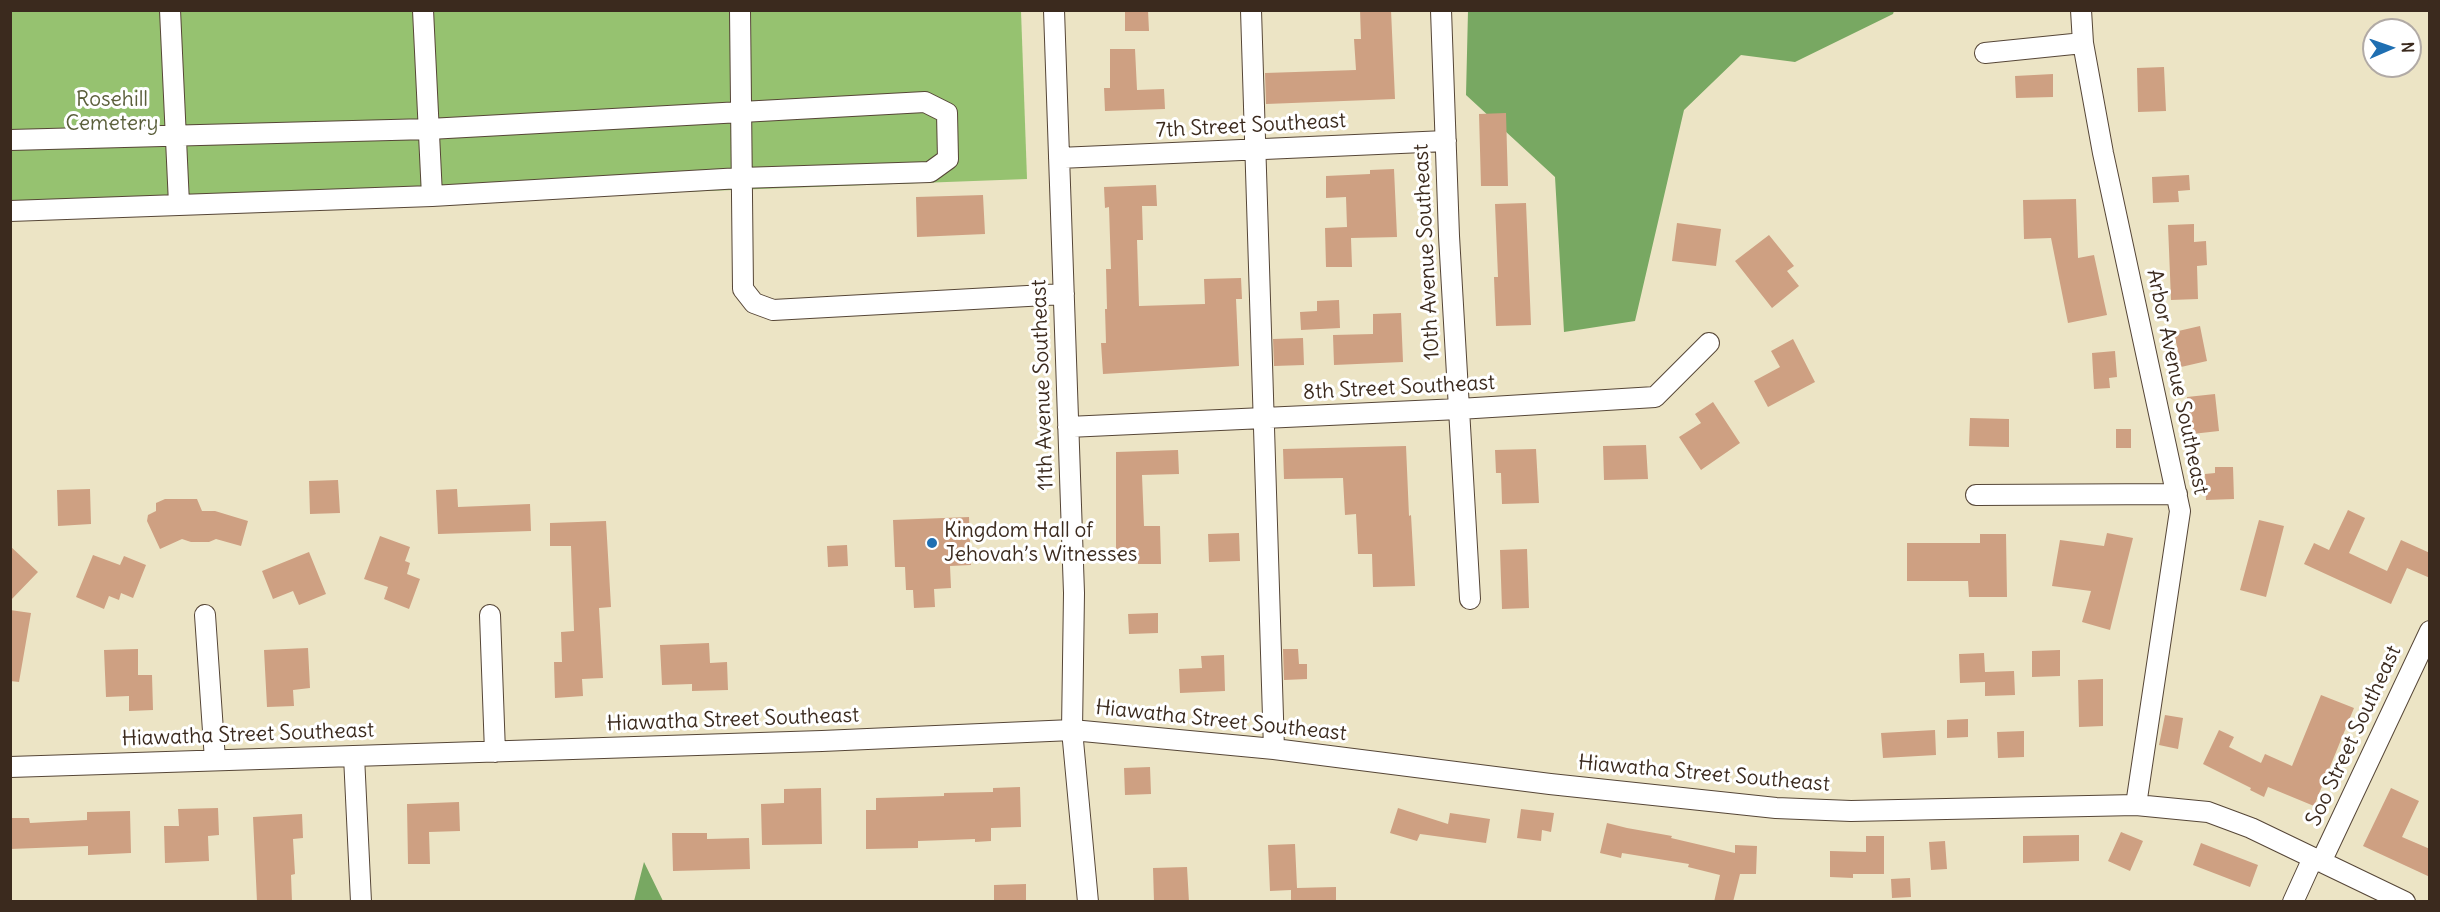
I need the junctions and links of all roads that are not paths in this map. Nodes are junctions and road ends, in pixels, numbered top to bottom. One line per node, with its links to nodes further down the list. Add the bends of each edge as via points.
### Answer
1 (170, 10): 12 (street)
2 (423, 10): 11 (street)
3 (740, 10): 10 (street)
4 (1054, 10): 16 (street, 11th Avenue Southeast)
5 (1251, 10): 15 (street)
6 (1441, 10): 14 (street, 10th Avenue Southeast)
7 (2081, 10): 8 (street, Arbor Avenue Southeast)
8 (2083, 43): 9 (street); 26 (street, Arbor Avenue Southeast)
9 (1985, 53)
10 (742, 112): 11 (street); 17 (street); 17 (street, via 925,102 947,113 948,159 930,172)
11 (429, 129): 12 (street); 18 (street)
12 (176, 136): 13 (street); 19 (street)
13 (10, 140)
14 (1446, 141): 15 (street, 7th Street Southeast); 23 (street, 10th Avenue Southeast)
15 (1255, 150): 16 (street, 7th Street Southeast); 24 (street)
16 (1059, 159): 21 (street, 11th Avenue Southeast)
17 (741, 178): 18 (street); 21 (street, via 743,289 754,303 773,310)
18 (432, 196): 19 (street)
19 (179, 204): 20 (street)
20 (10, 211)
21 (1064, 294): 25 (street, 11th Avenue Southeast)
22 (1709, 343): 23 (street, 8th Street Southeast, via 1655,397)
23 (1459, 409): 24 (street, 8th Street Southeast); 28 (street, 10th Avenue Southeast)
24 (1263, 418): 25 (street, 8th Street Southeast); 33 (street)
25 (1068, 427): 32 (street, 11th Avenue Southeast, via 1074,593)
26 (2177, 494): 27 (street); 38 (street, Arbor Avenue Southeast, via 2180,510)
27 (1976, 495)
28 (1470, 599)
29 (205, 615): 36 (street)
30 (490, 615): 34 (street)
31 (2430, 631): 39 (street, Soo Street Southeast)
32 (1072, 730): 33 (street, Hiawatha Street Southeast); 34 (street, Hiawatha Street Southeast); 41 (street, 11th Avenue Southeast)
33 (1274, 749): 38 (street, Hiawatha Street Southeast, via 1776,808 1851,811)
34 (495, 752): 35 (street, Hiawatha Street Southeast)
35 (354, 756): 36 (street, Hiawatha Street Southeast); 40 (street)
36 (215, 760): 37 (street, Hiawatha Street Southeast)
37 (10, 767)
38 (2136, 805): 39 (street, Hiawatha Street Southeast, via 2208,812)
39 (2317, 860): 42 (street, Soo Street Southeast); 43 (street, Hiawatha Street Southeast)
40 (361, 902)
41 (1088, 902)
42 (2293, 902)
43 (2405, 902)

